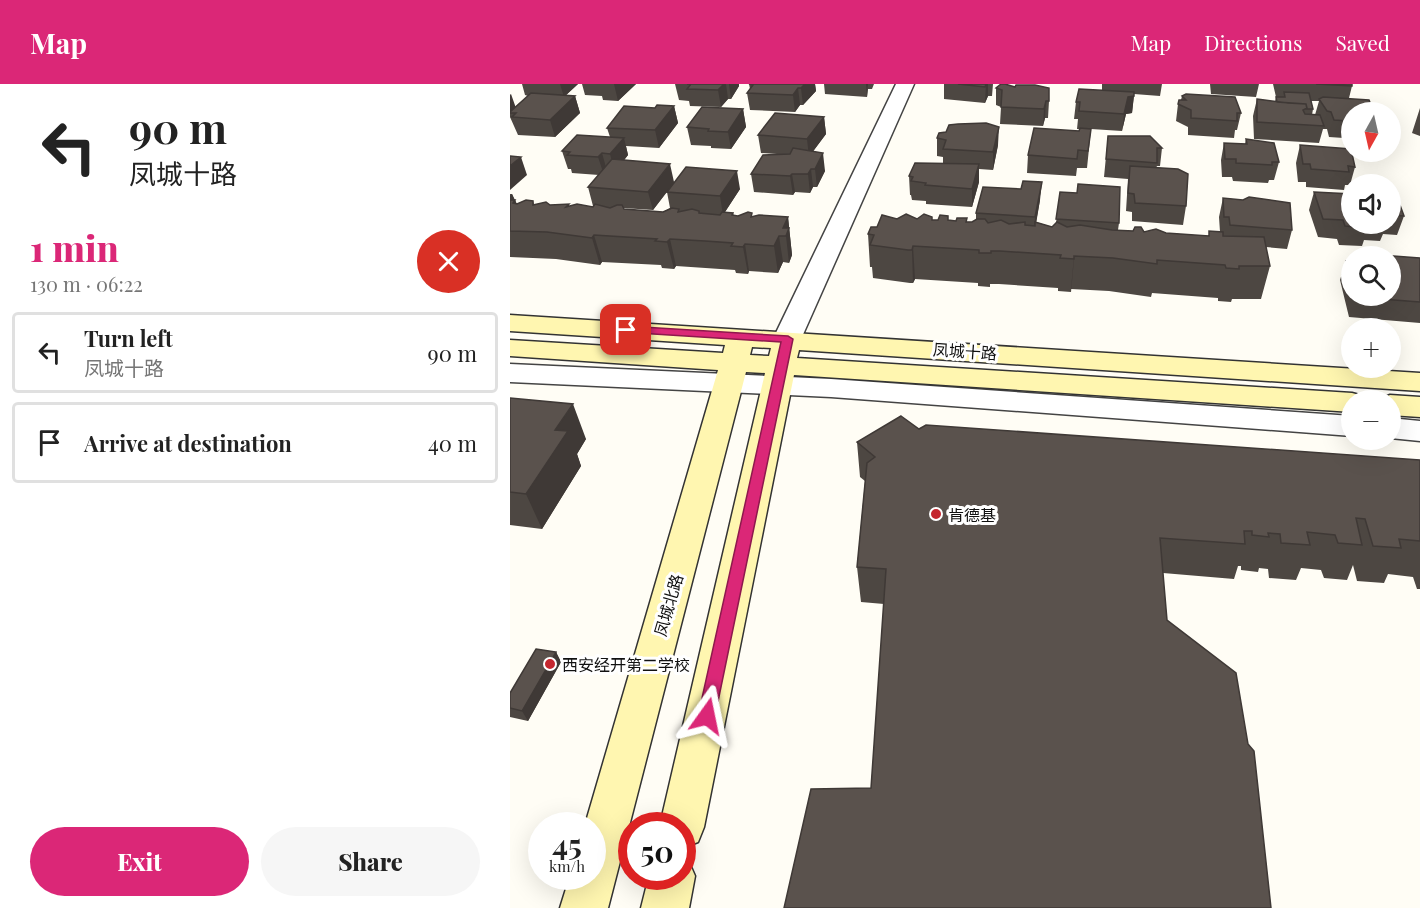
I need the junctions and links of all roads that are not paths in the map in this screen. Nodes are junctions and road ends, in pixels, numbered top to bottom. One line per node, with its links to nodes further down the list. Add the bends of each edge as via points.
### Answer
1 (904, 84): 5 (street)
2 (510, 323): 4 (main road, 凤城十路)
3 (510, 348): 4 (main road, 凤城十路)
4 (734, 361): 5 (street); 5 (main road, 凤城十路); 6 (street); 16 (main road, 凤城北路)
5 (783, 364): 7 (main road, 凤城十路); 8 (main road, 凤城十路); 11 (street); 14 (main road)
6 (510, 372)
7 (1420, 382)
8 (1341, 402)
9 (1401, 406): 10 (main road)
10 (1420, 407)
11 (1341, 425)
12 (1401, 429): 13 (street)
13 (1420, 430)
14 (685, 812)
15 (669, 890): 17 (main road)
16 (584, 908)
17 (665, 908)

